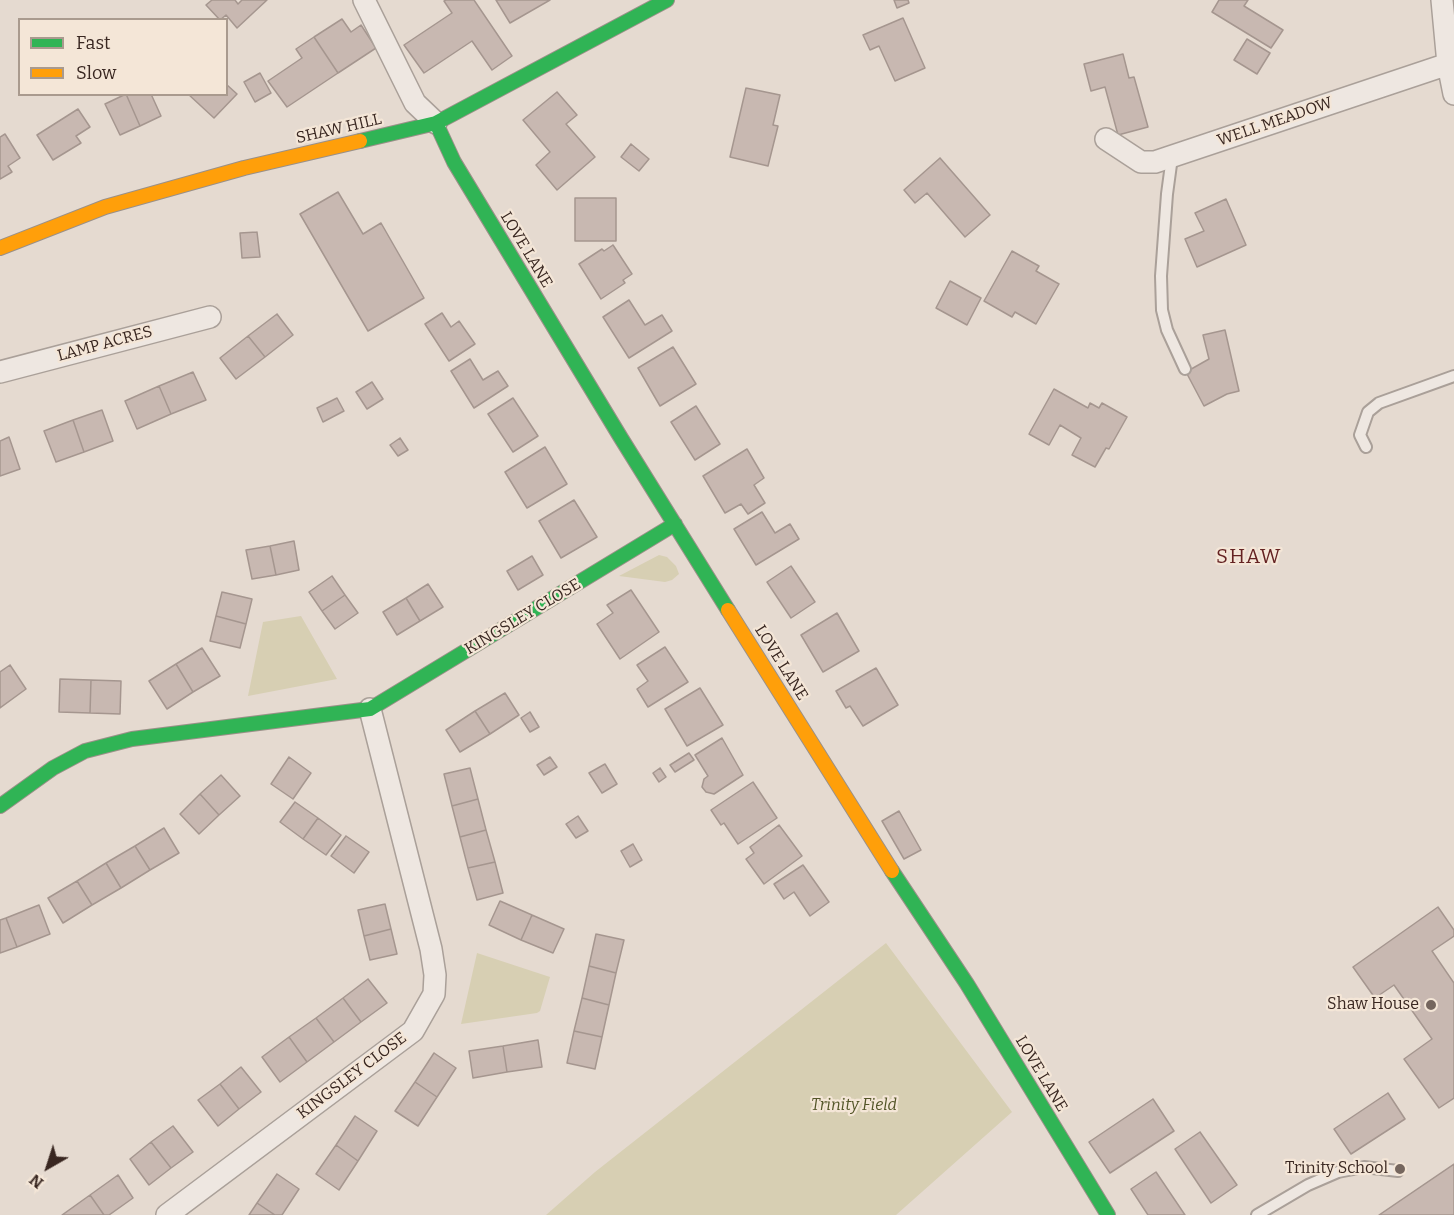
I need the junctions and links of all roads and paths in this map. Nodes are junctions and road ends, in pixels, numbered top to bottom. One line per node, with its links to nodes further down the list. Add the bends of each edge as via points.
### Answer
1 (364, 0): 6 (street, via 416,104)
2 (668, 0): 6 (street, SHAW HILL)
3 (1442, 0): 4 (street)
4 (1448, 64): 5 (street); 8 (street, WELL MEADOW)
5 (1454, 94)
6 (436, 123): 9 (street, SHAW HILL, via 244,168 105,207); 15 (street, LOVE LANE, via 454,162)
7 (1106, 139): 8 (street, WELL MEADOW, via 1142,162)
8 (1172, 157): 11 (lane, via 1161,276 1162,310)
9 (0, 248)
10 (210, 317): 12 (street, LAMP ACRES)
11 (1185, 369)
12 (0, 372)
13 (1454, 376): 14 (lane, via 1379,403 1368,412 1360,435)
14 (1366, 447)
15 (675, 524): 16 (street, KINGSLEY CLOSE); 20 (street, LOVE LANE, via 885,861 967,984)
16 (370, 709): 17 (street, KINGSLEY CLOSE, via 132,739 85,751); 19 (street, KINGSLEY CLOSE, via 431,949 434,994 413,1030)
17 (0, 806)
18 (1398, 1171): 21 (lane, via 1365,1167 1338,1172)
19 (167, 1215)
20 (1108, 1215)
21 (1257, 1215)

